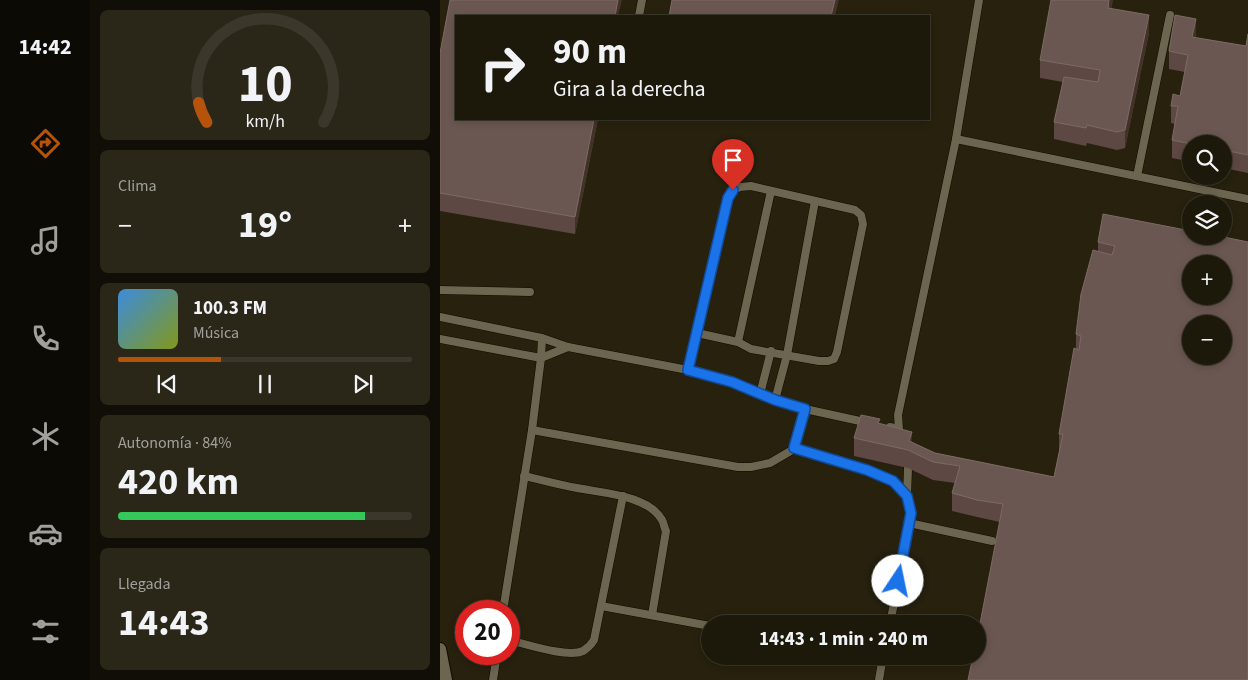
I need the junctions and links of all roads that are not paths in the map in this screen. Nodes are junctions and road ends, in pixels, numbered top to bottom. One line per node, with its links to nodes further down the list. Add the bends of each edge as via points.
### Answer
1 (642, 0): 3 (lane)
2 (979, 0): 5 (lane)
3 (639, 15)
4 (1170, 15): 6 (lane)
5 (956, 139): 6 (lane); 24 (lane, via 898,414 900,432)
6 (1137, 176): 8 (lane)
7 (771, 191): 9 (lane); 13 (lane, via 740,186 728,198); 16 (lane)
8 (1248, 199)
9 (815, 201): 19 (lane); 19 (lane, via 855,210 863,224 834,359 819,361)
10 (440, 290): 11 (lane)
11 (530, 292)
12 (440, 317): 14 (lane)
13 (697, 334): 16 (lane); 21 (lane)
14 (542, 338): 17 (lane); 20 (lane)
15 (440, 339): 20 (lane)
16 (738, 342): 18 (lane, via 751,349)
17 (568, 347): 20 (lane); 21 (lane)
18 (771, 352): 19 (lane); 22 (lane)
19 (787, 355): 23 (lane)
20 (541, 358): 25 (lane)
21 (688, 370): 22 (lane, via 732,382)
22 (760, 394): 23 (lane)
23 (775, 400): 24 (lane)
24 (805, 409): 26 (lane)
25 (532, 430): 26 (lane, via 751,468 770,463); 28 (lane)
26 (794, 448): 30 (lane, via 893,481)
27 (908, 468): 30 (lane)
28 (524, 476): 29 (lane); 33 (lane)
29 (623, 496): 34 (lane); 35 (lane, via 650,508 662,519 666,531)
30 (907, 496): 31 (lane, via 911,513)
31 (909, 523): 32 (lane); 36 (lane)
32 (992, 542)
33 (505, 600)
34 (601, 606): 35 (lane); 38 (lane, via 594,640 581,652 565,653)
35 (652, 615): 37 (lane)
36 (892, 615)
37 (701, 624)
38 (520, 643)
39 (440, 650): 42 (street)
40 (495, 665): 43 (lane)
41 (882, 665): 44 (lane)
42 (446, 680)
43 (493, 680)
44 (879, 680)

